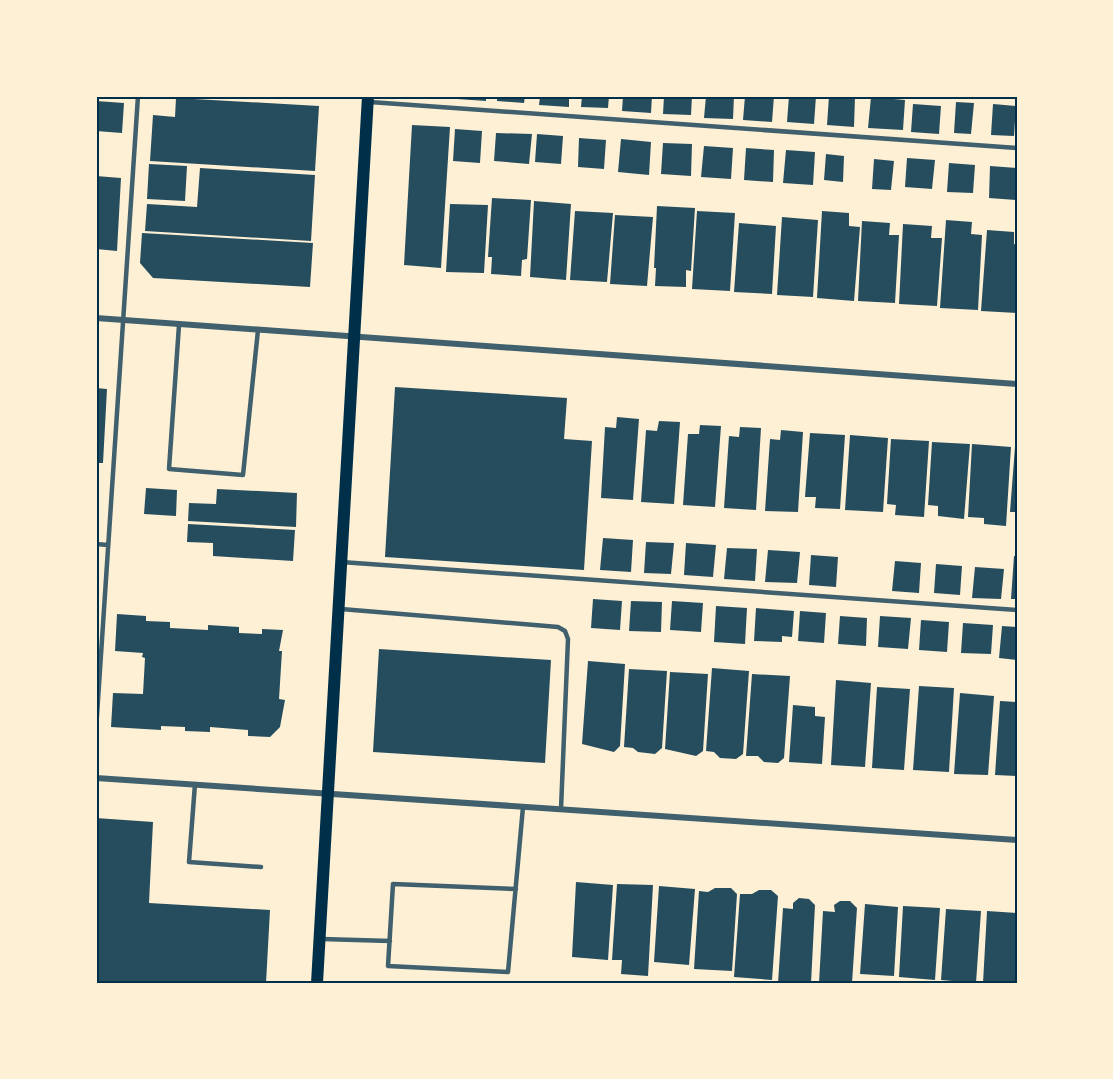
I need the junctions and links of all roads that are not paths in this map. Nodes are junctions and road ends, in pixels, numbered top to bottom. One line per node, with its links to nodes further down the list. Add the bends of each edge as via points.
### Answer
1 (138, 96): 5 (lane)
2 (368, 99): 3 (lane); 8 (main road)
3 (1017, 148)
4 (96, 318): 5 (street)
5 (123, 320): 6 (street); 11 (lane)
6 (179, 325): 7 (street); 7 (lane, via 169,469 243,475)
7 (258, 330): 8 (street)
8 (354, 337): 9 (street); 12 (main road)
9 (1017, 384)
10 (96, 544): 11 (lane)
11 (108, 545): 15 (lane)
12 (341, 562): 13 (main road); 14 (lane)
13 (338, 609): 18 (main road); 20 (lane, via 558,627 565,632 568,639)
14 (1017, 610)
15 (96, 730)
16 (96, 777): 17 (street)
17 (195, 784): 18 (street); 22 (lane, via 189,862)
18 (327, 793): 19 (street); 24 (main road)
19 (524, 807): 20 (street); 23 (lane)
20 (561, 809): 21 (street)
21 (1017, 840)
22 (261, 867)
23 (516, 889): 25 (lane, via 393,884); 25 (lane, via 508,972 388,966)
24 (319, 938): 25 (lane); 26 (main road)
25 (390, 941)
26 (317, 983)

